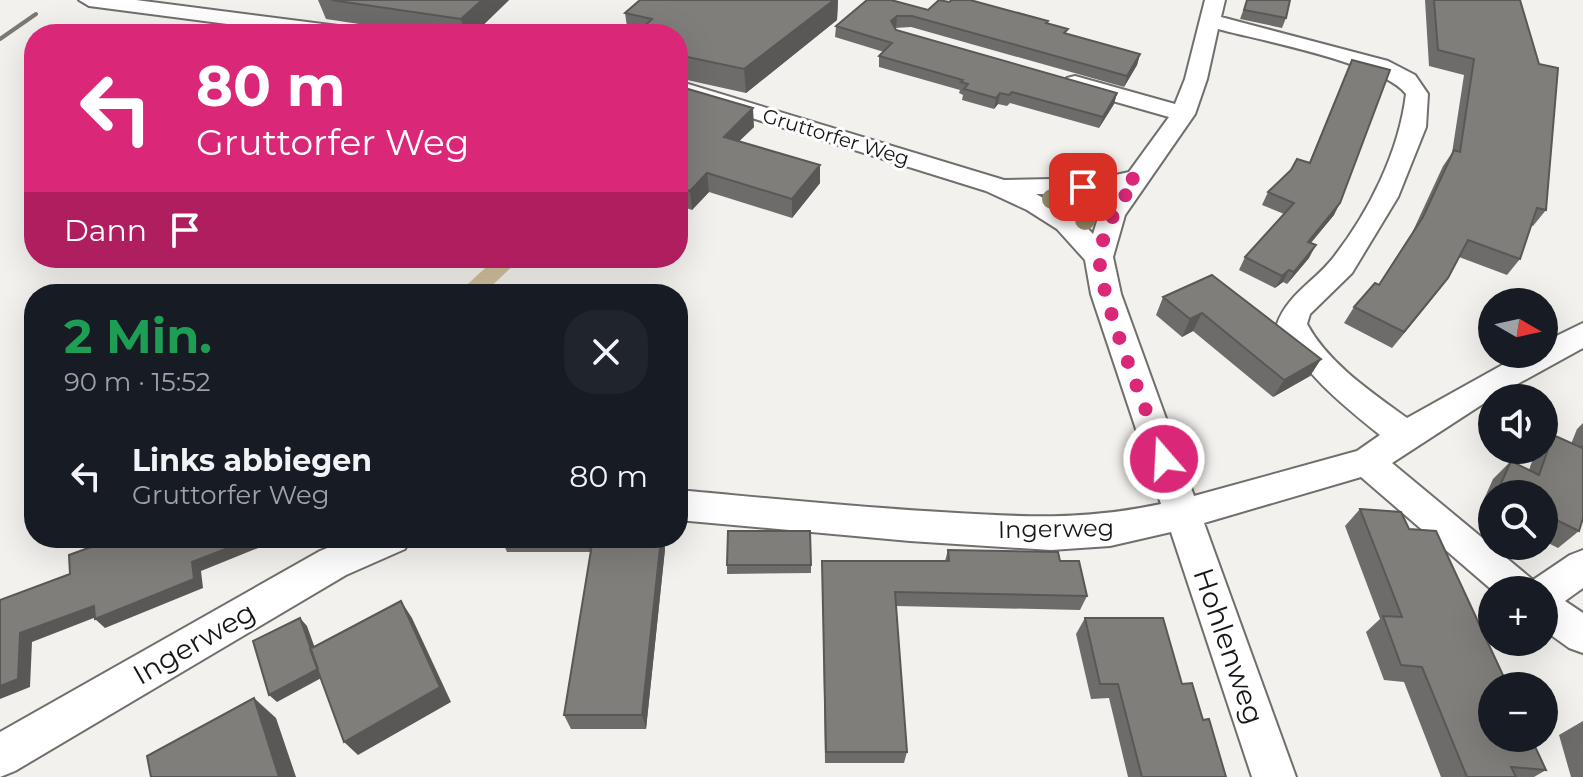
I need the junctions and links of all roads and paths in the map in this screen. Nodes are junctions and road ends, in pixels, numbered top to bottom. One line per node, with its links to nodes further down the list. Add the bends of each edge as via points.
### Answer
1 (89, 0): 3 (street)
2 (1213, 10): 6 (street); 11 (street, via 1380,66 1407,80 1417,94 1414,127 1385,197 1342,266 1297,310 1292,324 1309,352)
3 (276, 24)
4 (1050, 76): 6 (street)
5 (688, 91): 8 (street, Gruttorfer Weg)
6 (1183, 114): 7 (street)
7 (1137, 178): 8 (street, Gruttorfer Weg, via 1102,186); 9 (street, via 1112,215)
8 (995, 185): 9 (street, Gruttorfer Weg, via 1067,223)
9 (1099, 257): 14 (street, Hohlenweg, via 1106,294)
10 (1583, 334): 11 (street, Ingerweg)
11 (1405, 435): 12 (street, Ingerweg)
12 (1367, 462): 14 (street, Ingerweg); 17 (street)
13 (688, 506): 14 (street, Ingerweg, via 1051,534 1110,530)
14 (1183, 514): 22 (street, Hohlenweg)
15 (368, 548): 21 (street, Ingerweg, via 333,563)
16 (1583, 567): 18 (street)
17 (1502, 576)
18 (1558, 584)
19 (1558, 618): 20 (street)
20 (1583, 635)
21 (0, 756)
22 (1274, 777)

